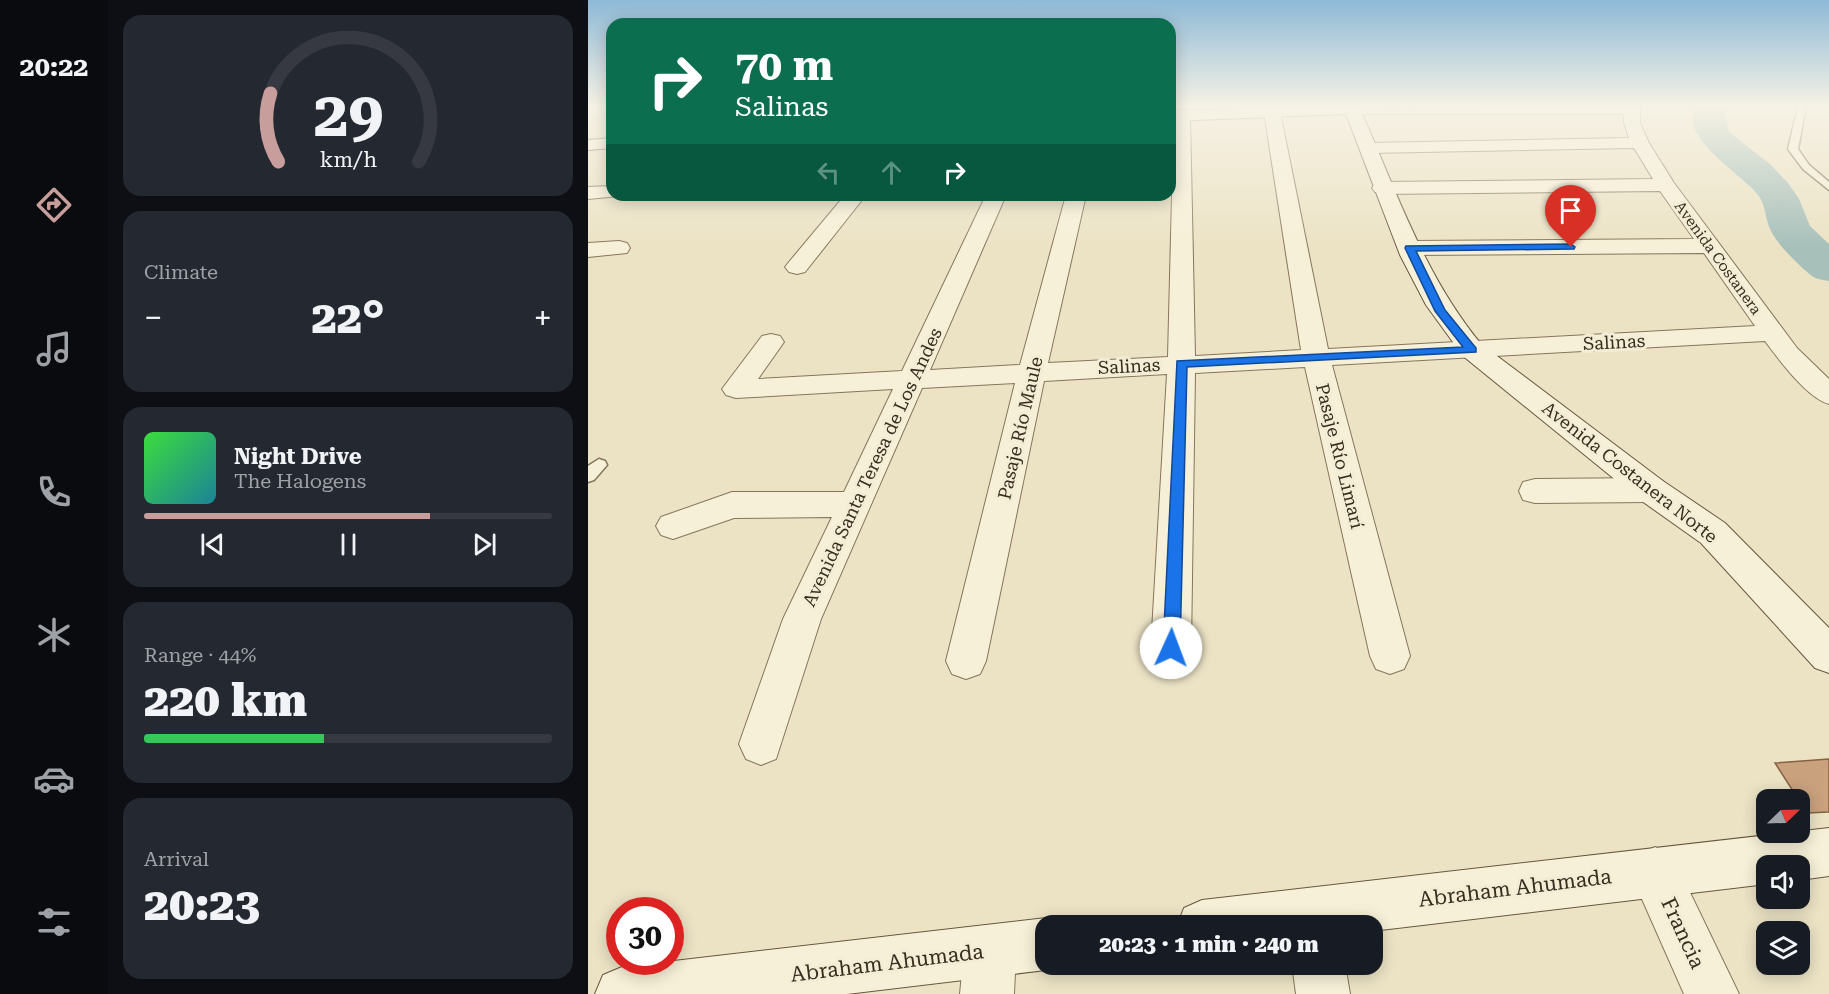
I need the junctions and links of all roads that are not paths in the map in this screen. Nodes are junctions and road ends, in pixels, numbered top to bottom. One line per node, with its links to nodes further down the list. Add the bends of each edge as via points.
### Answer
1 (1177, 153): 23 (street)
2 (1279, 153): 22 (street, Pasaje Río Limarí)
3 (1371, 153): 8 (street, Avenida Costanera Norte)
4 (1647, 153): 6 (street, Avenida Costanera)
5 (1797, 153): 7 (lane)
6 (1666, 185): 8 (street); 14 (street, Avenida Costanera)
7 (1829, 187)
8 (1382, 188): 16 (street, Avenida Costanera Norte)
9 (606, 192): 10 (street)
10 (588, 193)
11 (851, 201): 18 (street)
12 (993, 201): 25 (street, Avenida Santa Teresa de Los Andes)
13 (1074, 201): 24 (street, Pasaje Río Maule)
14 (1709, 246): 16 (street); 19 (street, Avenida Costanera)
15 (618, 248): 17 (street)
16 (1410, 248): 21 (street, Avenida Costanera Norte, via 1440,311)
17 (588, 250)
18 (797, 267)
19 (1772, 333): 21 (street, Salinas); 26 (street, Avenida Costanera)
20 (771, 342): 25 (street, Salinas, via 736,389)
21 (1472, 350): 22 (street, Salinas); 27 (street, Avenida Costanera Norte)
22 (1316, 357): 23 (street, Salinas); 33 (street, Pasaje Río Limarí)
23 (1181, 364): 24 (street, Salinas); 31 (street)
24 (1032, 371): 25 (street, Salinas); 34 (street, Pasaje Río Maule)
25 (914, 378): 29 (street, Avenida Santa Teresa de Los Andes)
26 (1829, 395)
27 (1651, 490): 28 (street); 32 (street, Avenida Costanera Norte, via 1713,533)
28 (1535, 491)
29 (855, 504): 30 (street, via 732,505); 35 (street, Avenida Santa Teresa de Los Andes, via 802,619)
30 (673, 525)
31 (1171, 648)
32 (1829, 655)
33 (1390, 657)
34 (966, 661)
35 (761, 744)
36 (1829, 852): 37 (street, Abraham Ahumada)
37 (1655, 872): 38 (street, Abraham Ahumada); 44 (street, Francia)
38 (1338, 915)
39 (1035, 949): 40 (street, Abraham Ahumada)
40 (988, 972): 42 (street, Abraham Ahumada)
41 (1320, 975): 43 (street)
42 (622, 994)
43 (1323, 994)
44 (1712, 994)

